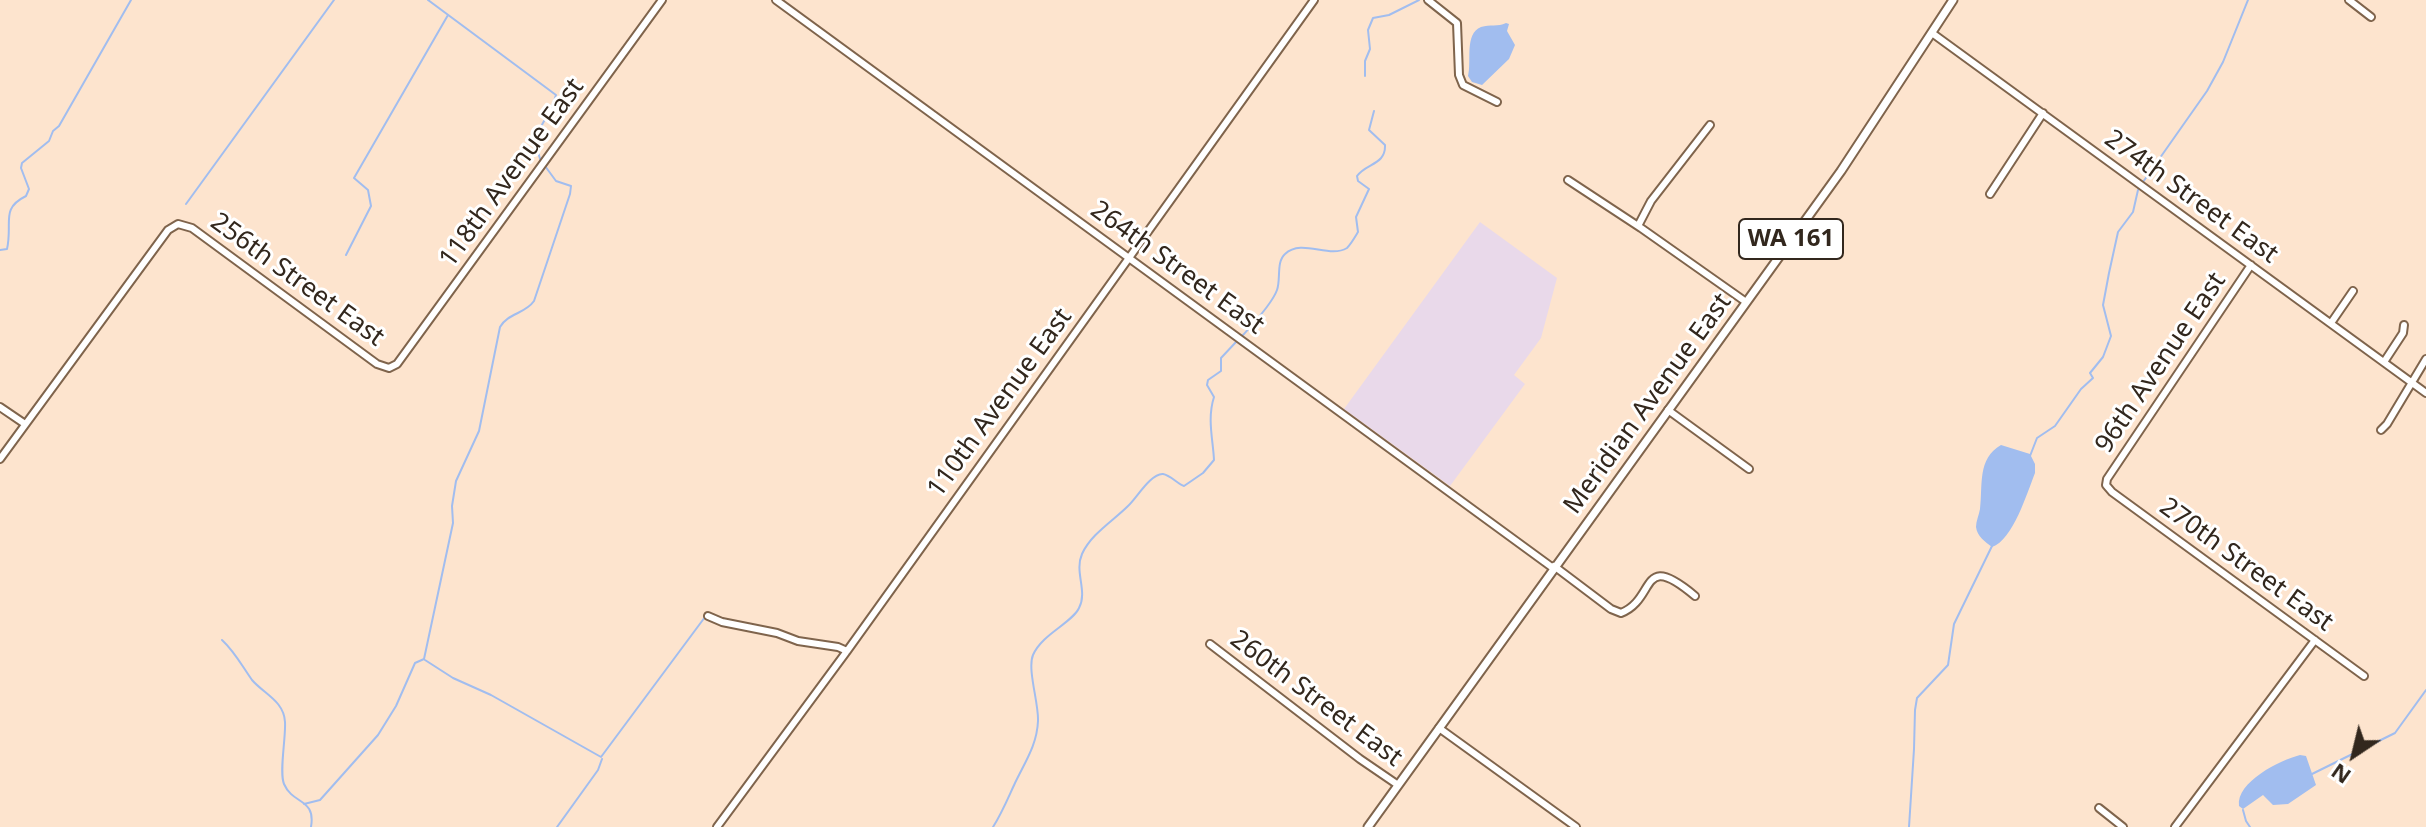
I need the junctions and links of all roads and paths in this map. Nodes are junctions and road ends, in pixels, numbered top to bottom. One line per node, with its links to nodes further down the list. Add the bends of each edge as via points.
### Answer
1 (662, 0): 23 (street, 118th Avenue East)
2 (776, 0): 15 (street, 264th Street East)
3 (1314, 0): 15 (street, 110th Avenue East)
4 (1428, 0): 9 (street, via 1457,23 1463,85)
5 (1953, 0): 8 (main road, Meridian Avenue East / WA 161)
6 (2349, 0): 7 (street)
7 (2371, 17)
8 (1932, 33): 10 (street, 274th Street East); 18 (main road, Meridian Avenue East / WA 161)
9 (1497, 102)
10 (2043, 113): 13 (street); 16 (street, 274th Street East)
11 (1710, 125): 14 (street)
12 (1568, 180): 14 (street)
13 (1990, 194)
14 (1638, 226): 18 (street)
15 (1129, 258): 33 (street, 264th Street East); 38 (street, 110th Avenue East)
16 (2251, 265): 19 (street, 274th Street East); 32 (street, 96th Avenue East)
17 (2353, 291): 19 (street)
18 (1746, 302): 27 (main road, Meridian Avenue East / WA 161)
19 (2331, 323): 22 (street, 274th Street East)
20 (2404, 325): 22 (street)
21 (2426, 359): 24 (street)
22 (2384, 362): 24 (street, 274th Street East)
23 (392, 368): 28 (street, 256th Street East, via 377,364 192,228 178,224 168,230)
24 (2411, 382): 25 (street, 274th Street East); 29 (street)
25 (2426, 393)
26 (0, 407): 28 (street)
27 (1668, 410): 31 (street); 33 (main road, Meridian Avenue East / WA 161)
28 (25, 424): 30 (street)
29 (2381, 430)
30 (0, 459)
31 (1749, 469)
32 (2106, 485): 36 (street, 270th Street East)
33 (1554, 567): 34 (street, 264th Street East, via 1621,613 1661,576 1669,576); 40 (main road, Meridian Avenue East / WA 161)
34 (1695, 596)
35 (708, 616): 38 (street)
36 (2315, 640): 39 (street, 270th Street East); 47 (street)
37 (1210, 644): 41 (street, 260th Street East)
38 (847, 651): 43 (street, 110th Avenue East)
39 (2364, 676)
40 (1439, 728): 41 (main road, Meridian Avenue East / WA 161); 45 (street)
41 (1398, 785): 44 (main road, Meridian Avenue East / WA 161)
42 (2099, 808): 46 (street)
43 (717, 827)
44 (1368, 827)
45 (1576, 827)
46 (2123, 827)
47 (2175, 827)

